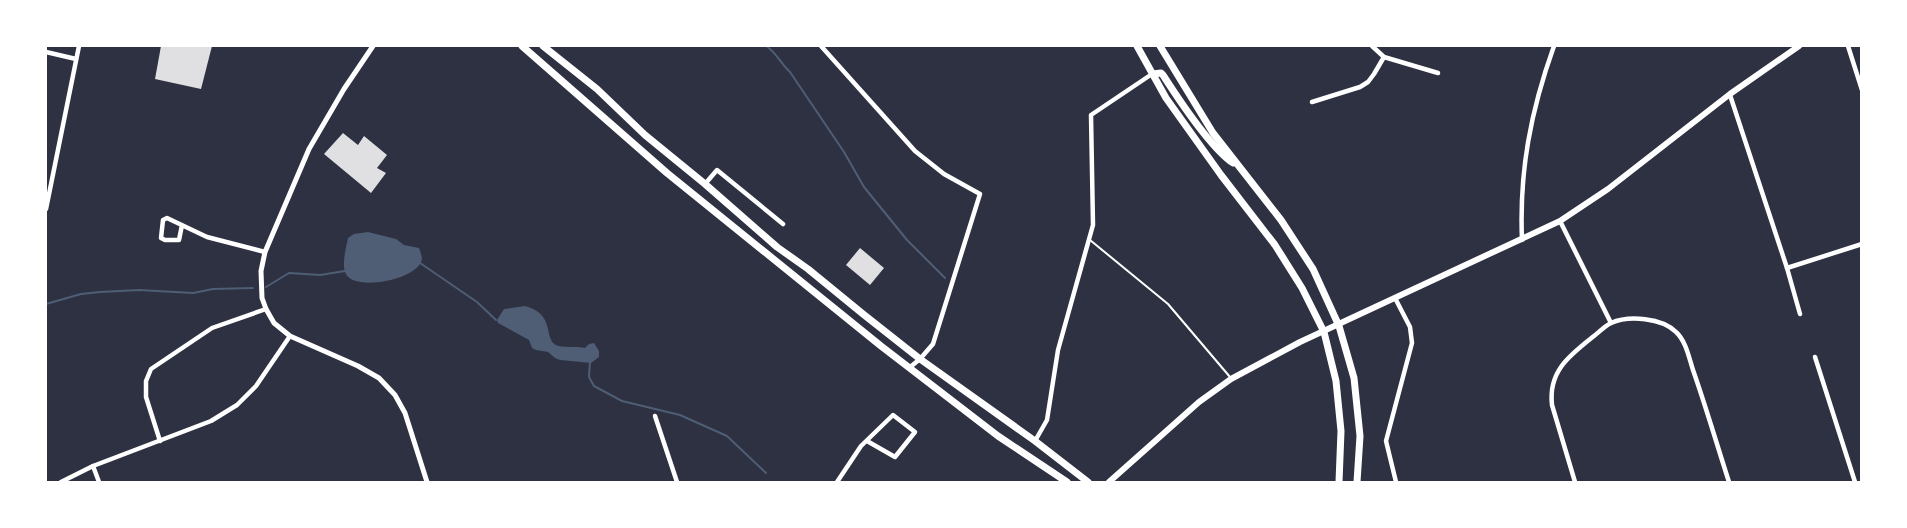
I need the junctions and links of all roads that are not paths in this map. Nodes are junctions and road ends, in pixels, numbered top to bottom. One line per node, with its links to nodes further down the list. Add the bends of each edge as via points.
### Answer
1 (79, 46): 14 (street)
2 (373, 46): 29 (street, via 309,149)
3 (522, 46): 38 (main road, via 667,173)
4 (543, 46): 21 (main road)
5 (821, 46): 37 (street, via 915,151 980,194 933,344)
6 (1137, 46): 16 (main road)
7 (1160, 46): 20 (main road)
8 (1372, 46): 13 (street)
9 (1553, 46): 27 (street, via 1531,122 1521,188)
10 (1799, 46): 18 (main road)
11 (1848, 46): 17 (street)
12 (46, 52): 14 (street)
13 (1384, 58): 15 (street); 19 (street, via 1368,82)
14 (76, 59): 22 (street)
15 (1438, 73)
16 (1153, 74): 20 (main road, via 1161,72 1213,143); 26 (street, via 1091,115 1093,225); 53 (main road, via 1275,246 1324,332 1336,381 1341,431)
17 (1861, 90)
18 (1730, 94): 23 (main road); 30 (street)
19 (1312, 102)
20 (1240, 168): 54 (main road, via 1313,269 1339,326 1354,378 1360,436)
21 (705, 184): 24 (street, via 717,170); 37 (main road)
22 (46, 209)
23 (1560, 221): 27 (main road); 34 (street)
24 (783, 224)
25 (182, 225): 25 (street, via 164,219 161,238 179,240); 29 (street, via 207,237)
26 (1089, 239): 39 (lane, via 1168,304); 43 (street, via 1058,350 1047,420)
27 (1521, 240): 31 (main road)
28 (1861, 244): 30 (street)
29 (265, 252): 32 (street, via 261,271)
30 (1787, 268): 33 (street)
31 (1395, 298): 39 (main road); 55 (street, via 1410,327 1412,343 1387,440)
32 (265, 307): 35 (street, via 274,323); 41 (street, via 212,328 151,369 146,397)
33 (1800, 314)
34 (1611, 323): 56 (street, via 1569,356 1552,388 1552,405); 57 (street, via 1656,321 1681,337)
35 (290, 336): 41 (street, via 237,405); 48 (street, via 379,378 405,413)
36 (1815, 357): 58 (street)
37 (920, 359): 38 (street); 43 (main road)
38 (909, 368): 50 (main road)
39 (1231, 379): 52 (main road)
40 (655, 416): 49 (street)
41 (160, 441): 44 (street)
42 (867, 441): 42 (street, via 893,415 915,432 895,457); 45 (street)
43 (1035, 441): 51 (main road)
44 (93, 466): 46 (street); 47 (street)
45 (839, 481)
46 (61, 482)
47 (99, 482)
48 (427, 482)
49 (677, 482)
50 (1067, 482)
51 (1088, 482)
52 (1109, 482)
53 (1339, 482)
54 (1357, 482)
55 (1396, 482)
56 (1575, 482)
57 (1729, 482)
58 (1854, 482)

